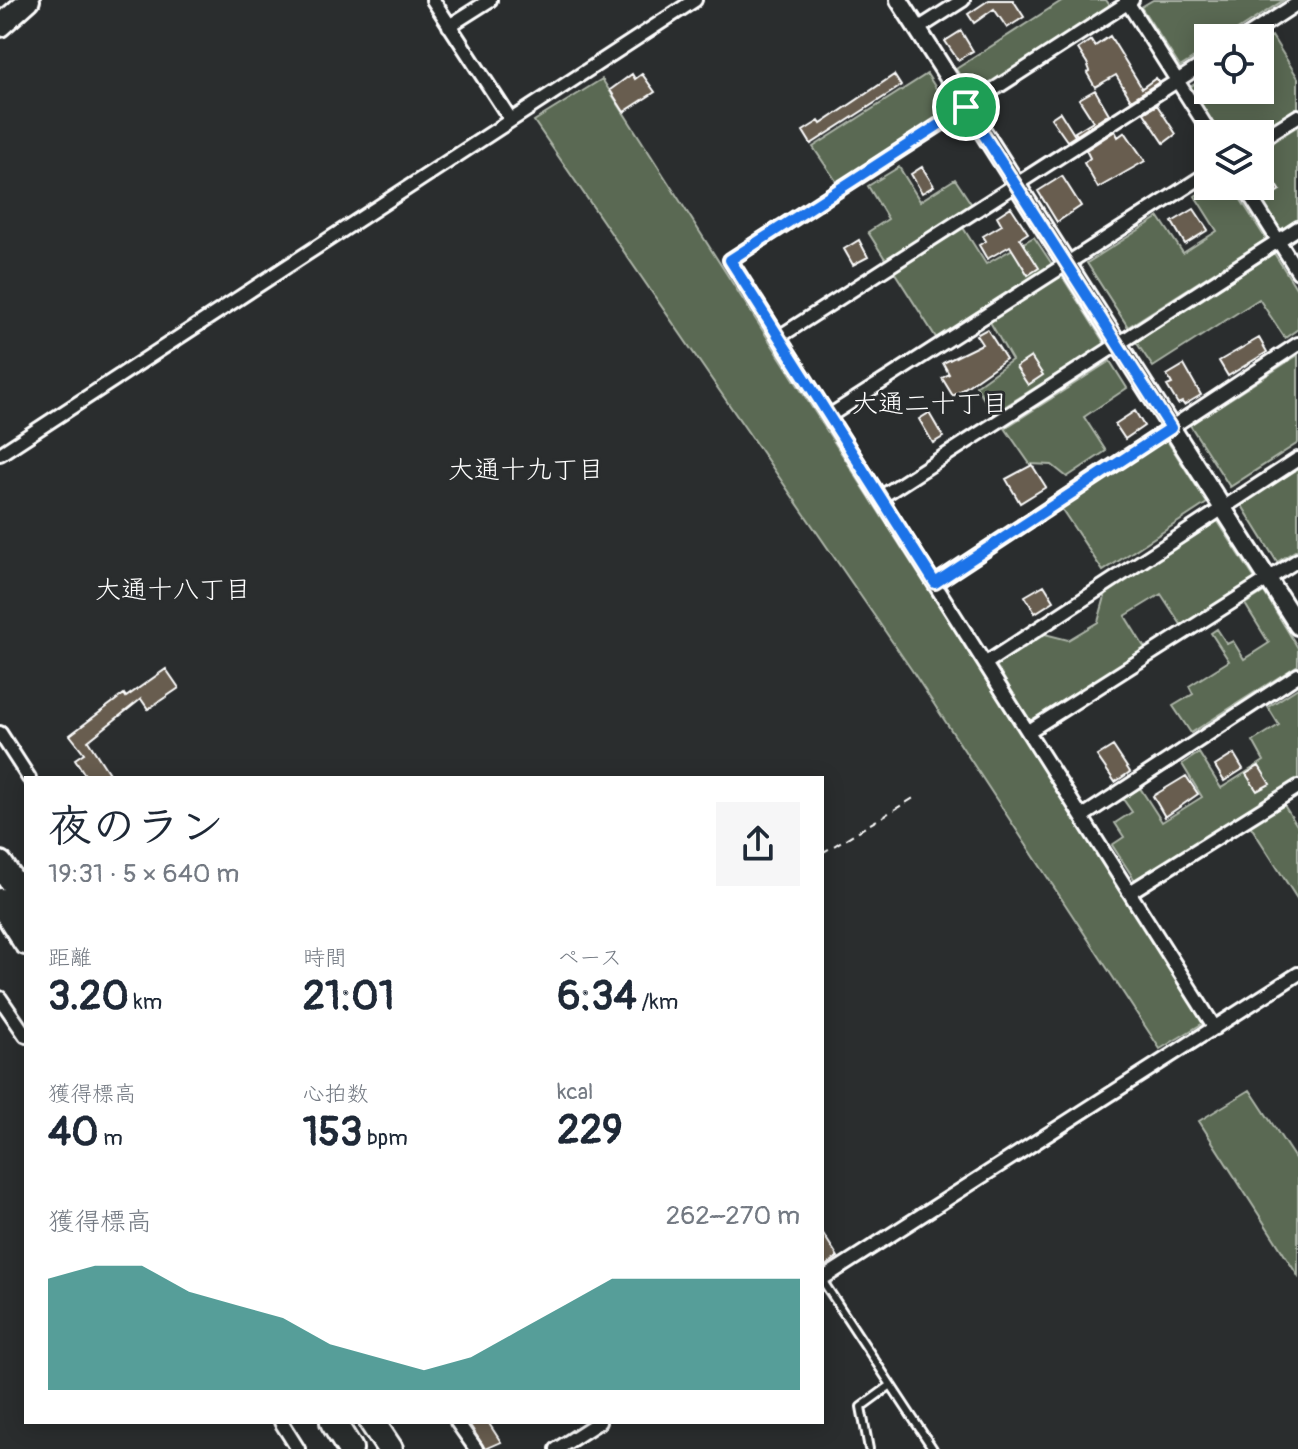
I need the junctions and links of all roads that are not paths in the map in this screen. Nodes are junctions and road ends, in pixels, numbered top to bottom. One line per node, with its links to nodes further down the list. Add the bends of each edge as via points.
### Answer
1 (29, 0): 10 (highway)
2 (433, 0): 11 (street)
3 (490, 0): 11 (street)
4 (695, 0): 17 (street)
5 (899, 0): 12 (street)
6 (963, 0): 12 (street)
7 (1129, 1): 14 (street); 15 (street)
8 (1298, 3): 9 (street)
9 (1266, 24)
10 (0, 26)
11 (449, 26): 17 (street)
12 (916, 30): 15 (street)
13 (1194, 70): 14 (street)
14 (1177, 81): 18 (street); 21 (street)
15 (966, 107): 21 (street); 27 (street, via 730,260)
16 (1298, 116): 19 (street)
17 (511, 120): 32 (street)
18 (1202, 120)
19 (1274, 131)
20 (1194, 182): 25 (street)
21 (1016, 185): 25 (street); 27 (street)
22 (1253, 200): 24 (street)
23 (1298, 228): 24 (street)
24 (1279, 241): 26 (street); 29 (street)
25 (1067, 263): 29 (street); 30 (street)
26 (1298, 272)
27 (779, 337): 30 (street)
28 (1298, 344): 31 (street)
29 (1117, 345): 31 (street); 34 (street)
30 (829, 416): 34 (street)
31 (1171, 428): 35 (street); 38 (street)
32 (0, 454)
33 (1298, 459): 35 (street)
34 (881, 497): 38 (street)
35 (1223, 508): 37 (street); 40 (street)
36 (1298, 560): 37 (street)
37 (1268, 579): 39 (street); 42 (street)
38 (935, 583): 40 (street)
39 (1298, 626)
40 (986, 663): 42 (street)
41 (1298, 675): 46 (street)
42 (1029, 731): 46 (street)
43 (0, 733): 44 (street)
44 (28, 776)
45 (1298, 787): 48 (street)
46 (1083, 816): 48 (street)
47 (0, 864): 49 (highway)
48 (1130, 892): 54 (street)
49 (24, 899)
50 (0, 901): 51 (highway)
51 (24, 939)
52 (1298, 974): 54 (street)
53 (0, 998): 55 (street)
54 (1215, 1028): 56 (street)
55 (24, 1033)
56 (824, 1278)
57 (824, 1282): 58 (lane)
58 (891, 1385): 69 (lane, via 861,1407); 70 (lane)
59 (282, 1424): 64 (street)
60 (334, 1424): 65 (highway)
61 (373, 1424): 66 (highway)
62 (458, 1424): 67 (street)
63 (596, 1424): 68 (street)
64 (298, 1449)
65 (350, 1449)
66 (390, 1449)
67 (476, 1449)
68 (557, 1449)
69 (869, 1449)
70 (933, 1449)

